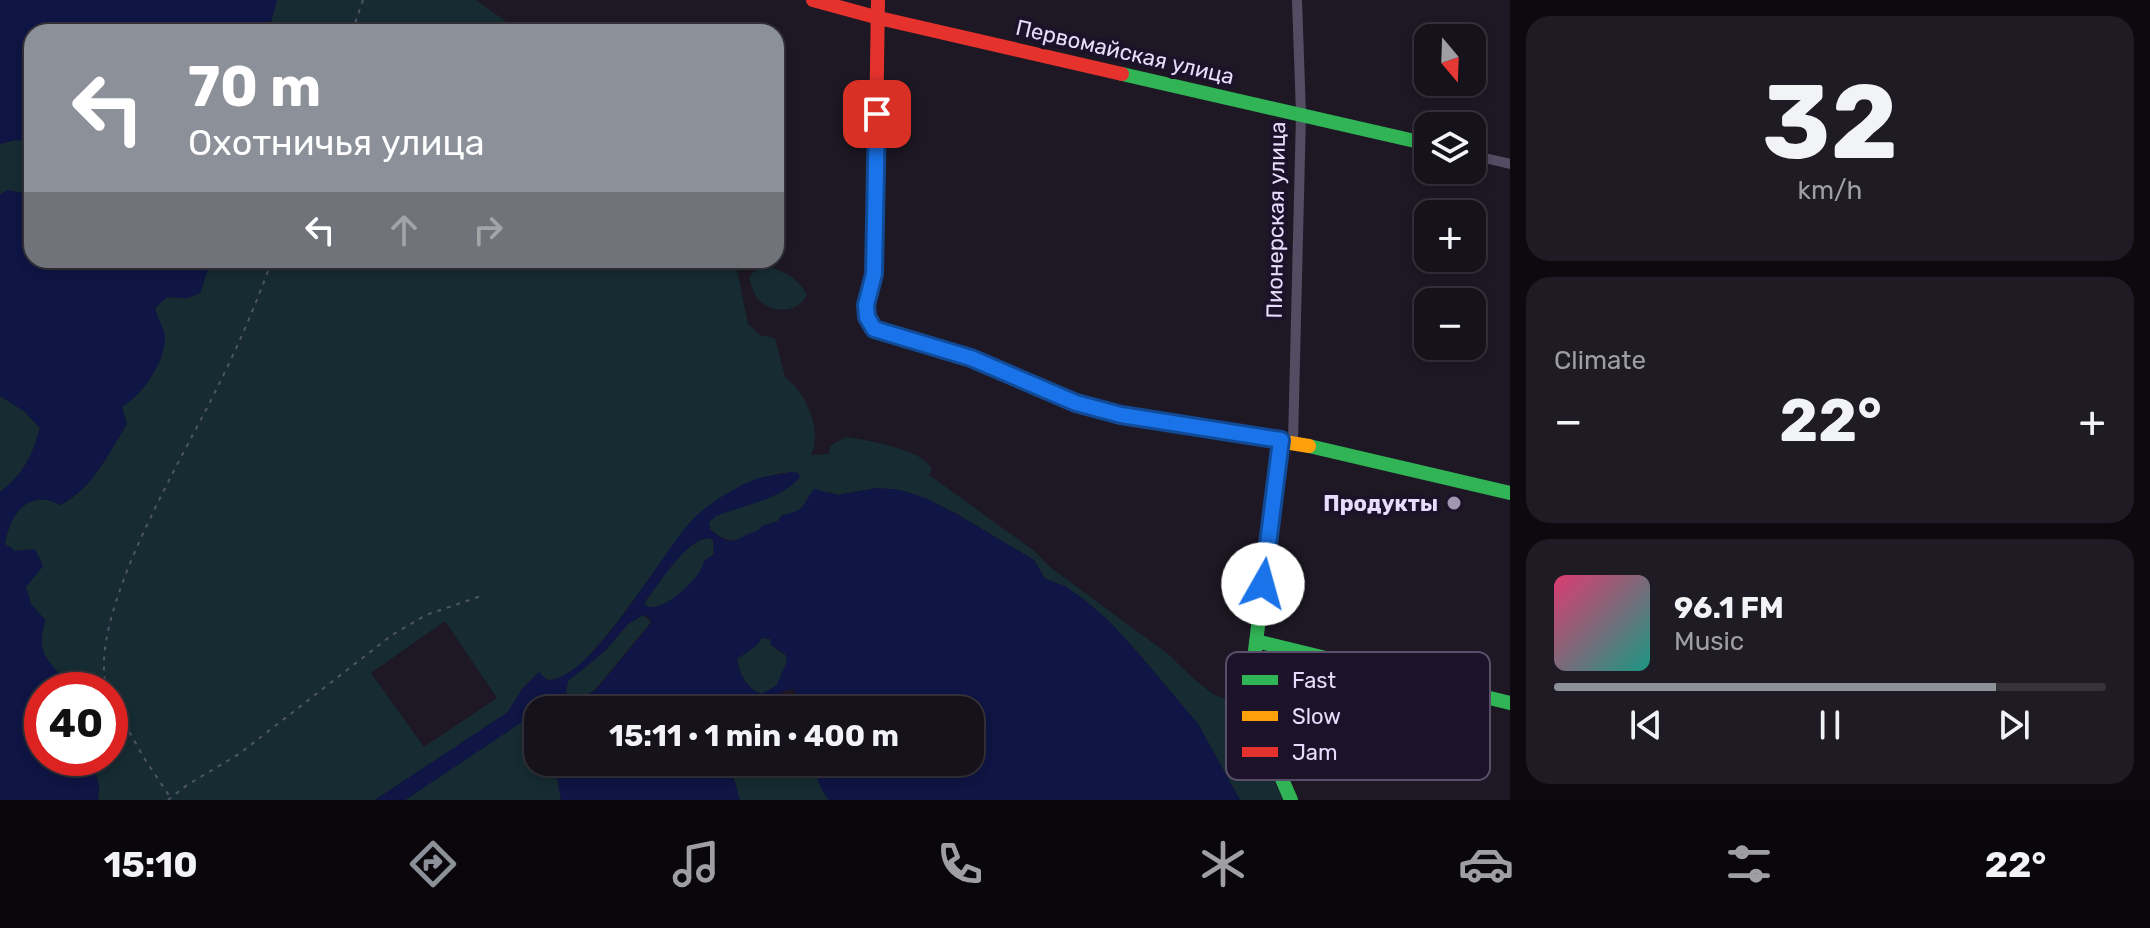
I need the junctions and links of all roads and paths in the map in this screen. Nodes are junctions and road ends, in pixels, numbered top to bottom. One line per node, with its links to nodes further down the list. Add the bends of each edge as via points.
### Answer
1 (363, 0): 6 (path)
2 (813, 0): 5 (street, Первомайская улица)
3 (878, 0): 5 (street)
4 (1297, 0): 7 (street, Пионерская улица)
5 (879, 18): 7 (street, Первомайская улица); 12 (street, via 874,274 866,305 874,329 971,358 1076,403)
6 (355, 24)
7 (1301, 114): 8 (street, Первомайская улица); 12 (street, Пионерская улица)
8 (1414, 141)
9 (1486, 158): 10 (street)
10 (1510, 164)
11 (269, 268): 18 (path, via 113,604)
12 (1287, 441): 13 (street); 15 (street, Пионерская улица)
13 (1510, 493)
14 (484, 595): 23 (path, via 426,615 392,635 251,745)
15 (1256, 641): 16 (street, Пионерская улица); 17 (street)
16 (1255, 652)
17 (1301, 652)
18 (102, 672)
19 (1490, 698): 20 (street)
20 (1510, 703)
21 (128, 729): 23 (path)
22 (1283, 780): 24 (street, Пионерская улица)
23 (170, 799)
24 (1291, 800)

